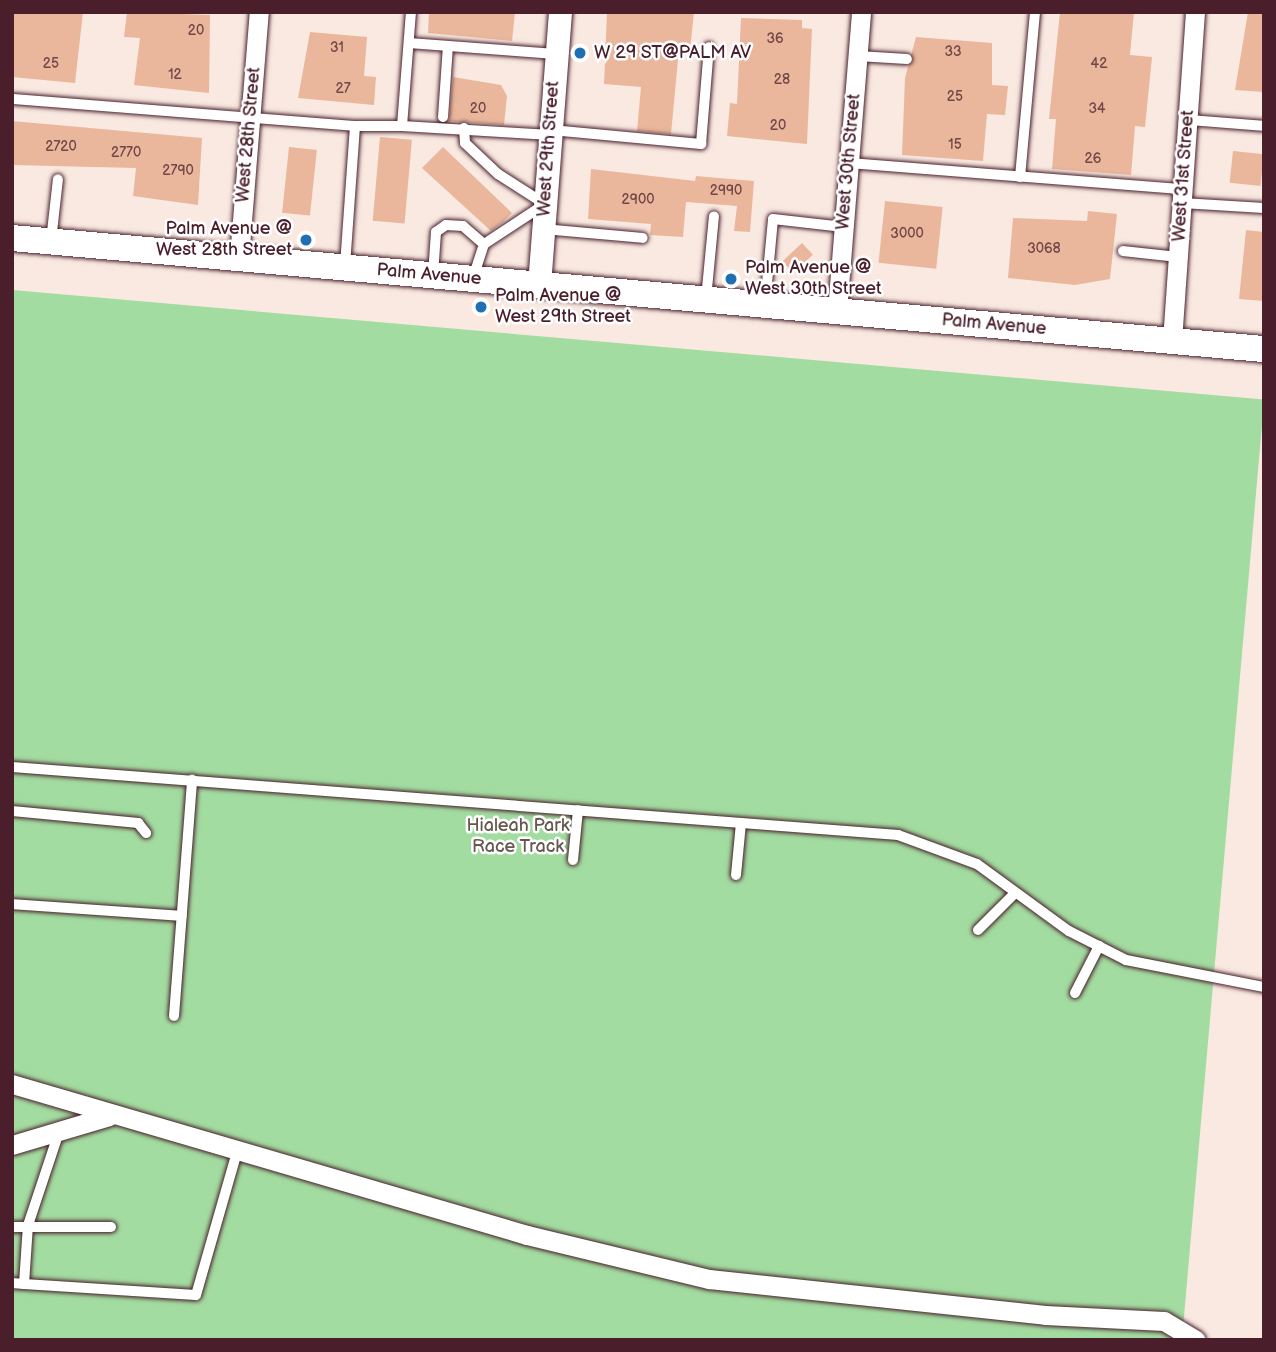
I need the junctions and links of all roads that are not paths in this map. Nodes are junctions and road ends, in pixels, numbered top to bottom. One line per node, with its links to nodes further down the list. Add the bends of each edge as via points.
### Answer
1 (259, 12): 15 (street, West 28th Street)
2 (411, 12): 7 (lane)
3 (560, 12): 10 (street, West 29th Street)
4 (861, 12): 11 (street, West 30th Street)
5 (1035, 12): 23 (lane)
6 (1195, 12): 16 (street, West 31st Street)
7 (409, 43): 8 (lane); 17 (lane)
8 (448, 46): 10 (lane); 14 (lane)
9 (709, 47): 21 (lane, via 701,144)
10 (556, 54): 21 (street, West 29th Street)
11 (858, 56): 12 (lane); 22 (street, West 30th Street)
12 (907, 59)
13 (12, 99): 15 (lane)
14 (443, 117)
15 (250, 120): 18 (lane); 37 (street, West 28th Street)
16 (1188, 120): 19 (lane); 25 (street, West 31st Street)
17 (402, 125): 18 (lane); 20 (lane)
18 (355, 126): 38 (lane)
19 (1264, 126)
20 (464, 128): 21 (lane); 26 (lane, via 466,143 498,174)
21 (551, 132): 26 (street, West 29th Street)
22 (849, 163): 23 (lane); 29 (street, West 30th Street)
23 (1020, 177): 25 (lane)
24 (58, 179): 33 (lane)
25 (1182, 196): 27 (lane); 36 (street, West 31st Street)
26 (545, 204): 30 (street, West 29th Street); 34 (lane)
27 (1264, 208)
28 (714, 216): 42 (lane)
29 (844, 227): 43 (lane, via 773,219); 44 (street, West 30th Street)
30 (543, 229): 31 (lane); 41 (street, West 29th Street)
31 (643, 237)
32 (12, 238): 33 (main road, Palm Avenue)
33 (51, 242): 37 (main road, Palm Avenue)
34 (484, 244): 39 (lane, via 463,226 446,225 436,232); 40 (lane)
35 (1123, 251): 36 (lane)
36 (1178, 257): 45 (street, West 31st Street)
37 (239, 258): 38 (main road, Palm Avenue)
38 (345, 268): 39 (main road, Palm Avenue)
39 (433, 275): 40 (main road, Palm Avenue)
40 (473, 279): 41 (main road, Palm Avenue)
41 (539, 285): 42 (main road, Palm Avenue)
42 (705, 299): 43 (main road, Palm Avenue)
43 (765, 305): 44 (main road, Palm Avenue)
44 (836, 311): 45 (main road, Palm Avenue)
45 (1172, 341): 46 (main road, Palm Avenue)
46 (1264, 349)
47 (12, 767): 48 (lane)
48 (192, 780): 49 (lane); 57 (lane)
49 (578, 810): 51 (lane); 53 (lane)
50 (12, 811): 52 (lane, via 138,823)
51 (741, 823): 54 (lane); 55 (lane, via 933,843 977,864)
52 (146, 833)
53 (573, 860)
54 (736, 874)
55 (1015, 892): 58 (lane); 59 (lane)
56 (12, 904): 57 (lane)
57 (182, 916): 62 (lane)
58 (978, 930)
59 (1099, 946): 60 (lane, via 1148,968); 61 (lane)
60 (1264, 987)
61 (1074, 993)
62 (174, 1016)
63 (12, 1084): 64 (street)
64 (110, 1116): 65 (street); 67 (street)
65 (59, 1131): 66 (street); 68 (lane)
66 (12, 1145)
67 (237, 1152): 72 (lane, via 196,1295); 73 (street, via 527,1235 709,1279 1045,1315 1164,1321)
68 (28, 1224): 69 (lane); 70 (lane); 72 (lane)
69 (12, 1227)
70 (111, 1227)
71 (12, 1283): 72 (lane)
72 (24, 1284)
73 (1196, 1340)

